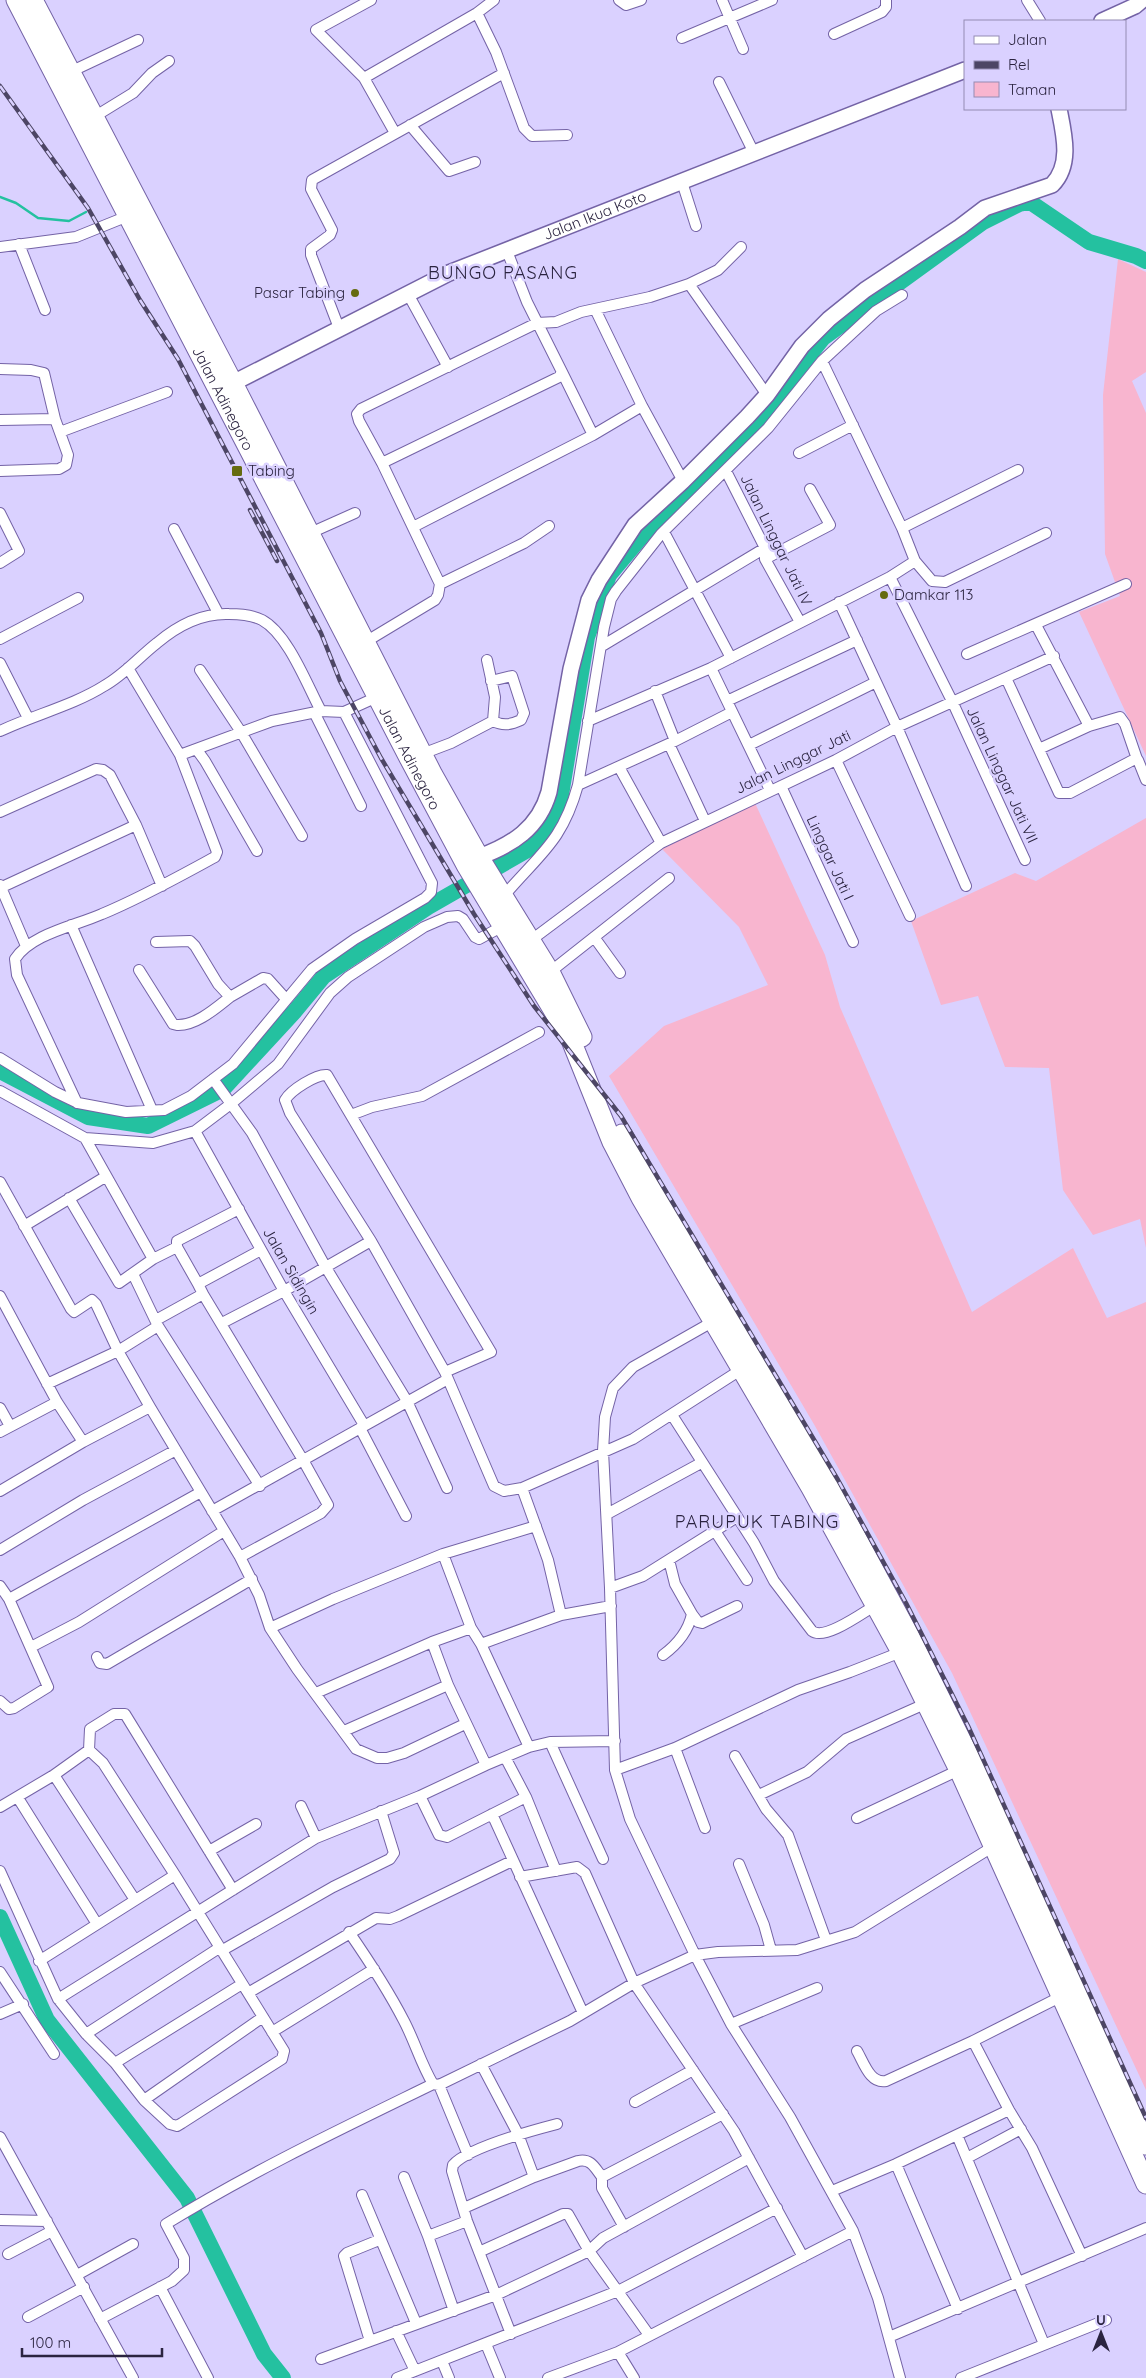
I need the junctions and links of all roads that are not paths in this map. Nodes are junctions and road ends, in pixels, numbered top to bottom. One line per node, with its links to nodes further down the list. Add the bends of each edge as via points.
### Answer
1 (16, 0): 34 (highway, Jalan Adinegoro)
2 (33, 0): 22 (highway, Jalan Adinegoro)
3 (371, 0): 24 (street, via 316,30)
4 (494, 0): 12 (street)
5 (619, 0): 6 (street, via 626,4)
6 (641, 0)
7 (722, 0): 13 (street)
8 (772, 0): 13 (street)
9 (886, 0): 16 (street, via 886,8 882,12)
10 (1027, 0): 14 (street)
11 (1142, 0): 15 (street)
12 (477, 13): 23 (street); 24 (street)
13 (728, 18): 17 (street); 19 (street)
14 (1039, 20)
15 (1104, 20)
16 (834, 34)
17 (682, 38)
18 (138, 40): 22 (street)
19 (743, 50)
20 (169, 61): 27 (street, via 133,93)
21 (964, 70): 31 (street, Jalan Ikua Koto)
22 (70, 72): 27 (highway, Jalan Adinegoro)
23 (504, 73): 28 (street); 30 (street, via 524,128 532,136)
24 (364, 78): 29 (street)
25 (719, 82): 31 (street)
26 (1059, 110): 53 (street, via 1065,152 1059,178 1052,185 985,208 865,290 802,346)
27 (94, 117): 51 (highway, Jalan Adinegoro)
28 (410, 125): 29 (street); 32 (street, via 449,171)
29 (395, 133): 46 (street, via 316,176 310,184 332,230 310,249 311,255)
30 (567, 135)
31 (754, 153): 33 (street, Jalan Ikua Koto)
32 (475, 162)
33 (682, 182): 35 (street); 39 (street, Jalan Ikua Koto)
34 (128, 216): 36 (street, via 76,237); 90 (highway, Jalan Adinegoro)
35 (696, 226)
36 (19, 244): 37 (street); 44 (street)
37 (0, 247)
38 (741, 247): 40 (street, via 718,270)
39 (507, 251): 41 (street, Jalan Ikua Koto, via 449,273); 45 (street)
40 (689, 284): 43 (street, via 650,297); 53 (street)
41 (408, 294): 46 (street, Jalan Ikua Koto); 48 (street)
42 (902, 296): 47 (street, via 870,316)
43 (595, 309): 45 (street, via 550,324); 54 (street)
44 (45, 310)
45 (536, 323): 48 (street); 50 (street)
46 (339, 328): 51 (street, Jalan Ikua Koto)
47 (822, 362): 57 (street); 64 (street, via 768,428)
48 (448, 367): 61 (street, via 362,409 358,414)
49 (0, 369): 55 (street, via 44,373)
50 (562, 372): 59 (street); 61 (street, via 559,377)
51 (233, 383): 75 (highway, Jalan Adinegoro)
52 (167, 392): 58 (street)
53 (767, 395): 65 (street)
54 (642, 406): 59 (street); 65 (street)
55 (55, 419): 56 (street); 58 (street)
56 (0, 420)
57 (853, 425): 60 (street); 72 (street)
58 (60, 432): 63 (street, via 68,455 66,465 59,469)
59 (593, 435): 70 (street)
60 (799, 453)
61 (382, 463): 70 (street)
62 (1018, 470): 72 (street)
63 (0, 471)
64 (726, 471): 73 (street); 76 (street, Jalan Linggar Jati IV)
65 (683, 481): 137 (street, via 635,525 598,580 589,600 571,669 550,792 544,808 519,838)
66 (810, 489): 76 (street, via 830,525)
67 (0, 513): 78 (street, via 19,551)
68 (355, 513): 75 (street)
69 (549, 526): 80 (street, via 524,543)
70 (413, 527): 80 (street)
71 (174, 528): 85 (street)
72 (902, 528): 77 (street)
73 (664, 532): 82 (street); 91 (street, via 611,599)
74 (1046, 533): 77 (street, via 945,582 932,580)
75 (308, 534): 90 (highway, Jalan Adinegoro)
76 (765, 553): 82 (street); 86 (street, Jalan Linggar Jati IV)
77 (915, 562): 79 (street)
78 (0, 563)
79 (890, 577): 84 (street); 106 (street, Jalan Linggar Jati VII)
80 (440, 584): 90 (street, via 435,600)
81 (1126, 584): 87 (street)
82 (696, 590): 91 (street); 94 (street)
83 (78, 598): 88 (street)
84 (839, 602): 86 (street); 89 (street)
85 (218, 613): 97 (street, via 178,628); 107 (street, via 264,620 286,644)
86 (800, 622): 94 (street)
87 (1036, 625): 92 (street); 93 (street)
88 (0, 639)
89 (857, 640): 102 (street); 105 (street)
90 (358, 646): 104 (highway, Jalan Adinegoro); 122 (highway, Jalan Adinegoro)
91 (602, 646): 111 (street)
92 (967, 654)
93 (1054, 656): 100 (street, Jalan Linggar Jati); 113 (street)
94 (731, 658): 98 (street)
95 (487, 660): 101 (street)
96 (0, 663): 110 (street)
97 (128, 668): 110 (street, via 87,696); 121 (street)
98 (711, 668): 103 (street); 105 (street)
99 (200, 670): 116 (street)
100 (1006, 678): 106 (street, Jalan Linggar Jati); 119 (street)
101 (491, 681): 112 (street, via 495,697); 112 (street, via 512,676 524,713 521,720 508,725)
102 (876, 682): 114 (street); 118 (street)
103 (654, 691): 111 (street); 117 (street)
104 (377, 697): 108 (street); 122 (highway, Jalan Adinegoro)
105 (727, 702): 109 (street)
106 (952, 702): 114 (street, Jalan Linggar Jati); 138 (street, Jalan Linggar Jati VII)
107 (318, 712): 108 (street); 116 (street, via 280,719); 130 (street)
108 (344, 712): 156 (street, via 432,883 431,892 355,938 312,969)
109 (732, 712): 117 (street); 118 (street)
110 (28, 718): 115 (street)
111 (588, 720): 127 (street)
112 (493, 721): 122 (street)
113 (1089, 726): 119 (street); 123 (street, via 1120,717)
114 (897, 728): 124 (street, Jalan Linggar Jati); 142 (street)
115 (0, 730)
116 (241, 732): 120 (street); 134 (street)
117 (672, 743): 125 (street); 132 (street)
118 (749, 745): 129 (street)
119 (1039, 749): 123 (street, via 1057,791 1062,794)
120 (197, 750): 121 (street); 136 (street)
121 (180, 755): 141 (street, via 217,852 216,857)
122 (416, 757): 137 (highway, Jalan Adinegoro)
123 (1137, 759): 126 (street)
124 (836, 760): 128 (street, Jalan Linggar Jati); 144 (street)
125 (620, 767): 127 (street); 135 (street)
126 (1146, 780)
127 (578, 785): 143 (street, via 567,818 548,849)
128 (781, 786): 129 (street, Jalan Linggar Jati); 150 (street, Linggar Jati I)
129 (770, 790): 132 (street, Jalan Linggar Jati)
130 (361, 806)
131 (0, 812): 133 (street, via 96,768 110,775)
132 (705, 821): 135 (street, Jalan Linggar Jati)
133 (136, 825): 140 (street); 141 (street)
134 (302, 836)
135 (661, 843): 148 (street, Jalan Linggar Jati)
136 (257, 852)
137 (475, 860): 143 (highway, Jalan Adinegoro)
138 (1025, 860)
139 (669, 878): 147 (street)
140 (1, 886): 151 (street)
141 (162, 886): 145 (street, via 101,915)
142 (966, 886)
143 (497, 897): 146 (highway); 148 (highway)
144 (910, 916)
145 (71, 925): 151 (street); 163 (street)
146 (503, 926): 161 (street, via 479,938 458,916 424,927 348,977 312,1016 278,1064); 167 (highway, via 571,1040)
147 (594, 937): 153 (street); 154 (street)
148 (530, 940): 153 (highway)
149 (156, 942): 155 (street, via 190,941)
150 (853, 942)
151 (26, 946): 162 (street, via 15,959 17,975)
152 (139, 970): 155 (street, via 173,1024 184,1025)
153 (550, 972): 167 (highway, via 581,1034)
154 (620, 973)
155 (230, 997): 156 (street, via 262,978 268,979)
156 (286, 999): 159 (street, via 233,1064)
157 (539, 1032): 164 (street, via 422,1096)
158 (0, 1058): 162 (street)
159 (214, 1080): 161 (street); 163 (street, via 164,1110)
160 (0, 1091): 166 (street)
161 (231, 1102): 165 (street); 177 (street, via 252,1133)
162 (77, 1103): 163 (street, via 126,1112)
163 (152, 1110)
164 (351, 1115): 173 (street, via 324,1074 290,1092 285,1100 290,1113); 188 (street, via 491,1352)
165 (195, 1130): 166 (street, via 153,1143); 171 (street, Jalan Sidingin)
166 (84, 1138): 168 (street)
167 (618, 1139): 183 (highway, via 641,1198); 203 (highway)
168 (105, 1177): 170 (street); 176 (street)
169 (0, 1182): 172 (street)
170 (69, 1198): 172 (street); 178 (street, via 120,1282)
171 (239, 1209): 174 (street, via 181,1238); 175 (street, Jalan Sidingin)
172 (24, 1226): 186 (street, via 71,1309 74,1312 92,1300)
173 (371, 1241): 177 (street); 188 (street)
174 (177, 1247): 176 (street); 179 (street)
175 (261, 1250): 179 (street); 180 (street, Jalan Sidingin)
176 (153, 1260): 178 (street)
177 (325, 1266): 180 (street); 190 (street)
178 (133, 1274): 184 (street)
179 (198, 1284): 181 (street)
180 (284, 1291): 185 (street); 196 (street, Jalan Sidingin)
181 (203, 1294): 184 (street); 185 (street)
182 (0, 1296): 189 (street)
183 (714, 1321): 187 (highway); 200 (street, via 633,1367 613,1388 605,1417)
184 (157, 1323): 186 (street); 204 (street)
185 (222, 1323): 201 (street)
186 (118, 1350): 189 (street); 192 (street)
187 (742, 1369): 194 (street); 203 (highway)
188 (447, 1376): 190 (street); 206 (street, via 494,1486 504,1491)
189 (48, 1384): 191 (street)
190 (407, 1401): 196 (street); 205 (street)
191 (57, 1402): 195 (street); 198 (street)
192 (150, 1407): 198 (street); 199 (street)
193 (0, 1408): 195 (street)
194 (672, 1415): 200 (street, via 634,1439); 202 (street)
195 (10, 1426): 197 (street)
196 (362, 1426): 201 (street); 211 (street, Jalan Sidingin)
197 (0, 1432)
198 (83, 1442): 207 (street)
199 (176, 1450): 208 (street); 216 (street, via 82,1500)
200 (603, 1452): 206 (street); 210 (street)
201 (303, 1460): 204 (street); 218 (street, via 326,1500 326,1509)
202 (701, 1463): 210 (street); 212 (street)
203 (819, 1485): 225 (highway); 255 (highway, via 909,1635)
204 (260, 1486): 209 (street)
205 (447, 1488)
206 (522, 1488): 213 (street)
207 (0, 1491)
208 (201, 1492): 209 (street); 224 (street)
209 (212, 1511): 214 (street)
210 (607, 1514): 223 (street)
211 (406, 1516)
212 (737, 1517): 215 (street); 225 (street, via 774,1581 815,1633 830,1632)
213 (536, 1526): 217 (street); 229 (street)
214 (224, 1531): 218 (street); 234 (street, via 72,1627)
215 (716, 1531): 219 (street); 221 (street)
216 (0, 1550)
217 (443, 1554): 230 (street); 231 (street)
218 (240, 1557): 220 (street)
219 (668, 1560): 223 (street, via 642,1576); 228 (street, via 675,1584)
220 (252, 1579): 230 (street); 237 (street, via 108,1664 100,1663)
221 (747, 1580)
222 (0, 1586): 224 (street)
223 (610, 1588): 226 (street)
224 (9, 1599): 234 (street)
225 (876, 1605): 235 (highway)
226 (611, 1606): 229 (street); 244 (street)
227 (737, 1606): 228 (street, via 702,1623)
228 (692, 1614): 236 (street, via 689,1628)
229 (561, 1616): 233 (street)
230 (270, 1628): 239 (street, via 296,1670)
231 (471, 1628): 232 (street); 233 (street)
232 (432, 1642): 238 (street); 239 (street)
233 (481, 1644): 246 (street)
234 (31, 1647): 240 (street, via 48,1687 14,1708 9,1709)
235 (901, 1652): 241 (highway); 247 (street, via 798,1690)
236 (663, 1655)
237 (97, 1657)
238 (448, 1685): 242 (street); 243 (street)
239 (316, 1693): 243 (street)
240 (0, 1701)
241 (927, 1703): 253 (highway); 256 (street, via 846,1740 807,1772)
242 (465, 1724): 243 (street, via 387,1758 377,1758 356,1749); 251 (street)
243 (344, 1731)
244 (615, 1741): 245 (street); 252 (street)
245 (550, 1742): 246 (street); 270 (street)
246 (529, 1747): 250 (street)
247 (675, 1748): 252 (street); 266 (street)
248 (89, 1750): 254 (street); 269 (street, via 90,1729 114,1714 125,1714 130,1718); 275 (street, via 103,1762)
249 (735, 1756): 256 (street)
250 (505, 1757): 251 (street); 258 (street)
251 (486, 1764): 257 (street)
252 (615, 1770): 285 (street, via 630,1819)
253 (959, 1770): 255 (highway); 264 (street)
254 (54, 1775): 259 (street); 278 (street)
255 (974, 1783): 268 (highway); 308 (highway)
256 (759, 1795): 282 (street, via 766,1809 788,1834)
257 (420, 1796): 262 (street); 263 (street, via 442,1837 447,1838)
258 (526, 1797): 263 (street); 274 (street)
259 (18, 1798): 261 (street); 280 (street)
260 (301, 1806): 267 (street)
261 (0, 1807)
262 (381, 1811): 267 (street); 283 (street, via 394,1853 390,1858)
263 (492, 1814): 271 (street)
264 (857, 1818)
265 (256, 1824): 269 (street)
266 (705, 1828)
267 (316, 1838): 277 (street)
268 (994, 1846): 282 (street, via 855,1932); 292 (highway)
269 (209, 1851): 277 (street)
270 (603, 1858)
271 (512, 1861): 276 (street); 281 (street, via 398,1916 376,1918)
272 (739, 1864): 284 (street)
273 (0, 1871): 286 (street)
274 (556, 1871): 276 (street); 289 (street, via 577,1867 584,1873)
275 (175, 1875): 278 (street); 279 (street)
276 (520, 1877): 295 (street)
277 (233, 1890): 279 (street)
278 (135, 1900): 280 (street)
279 (198, 1912): 283 (street); 293 (street)
280 (97, 1924): 286 (street)
281 (350, 1932): 287 (street); 290 (street)
282 (826, 1940): 284 (street, via 797,1950)
283 (220, 1949): 290 (street); 300 (street)
284 (771, 1950): 285 (street)
285 (695, 1955): 289 (street); 298 (street)
286 (39, 1961): 293 (street)
287 (374, 1969): 299 (street); 307 (street, via 405,2023 424,2069)
288 (0, 1972): 294 (street)
289 (634, 1983): 295 (street); 306 (street)
290 (245, 1988): 297 (street); 304 (street)
291 (817, 1988): 298 (street)
292 (1062, 1996): 301 (street); 308 (highway)
293 (58, 1999): 300 (street)
294 (22, 2004): 296 (street); 303 (street)
295 (584, 2013): 305 (street)
296 (0, 2014)
297 (263, 2017): 299 (street); 309 (street)
298 (731, 2024): 328 (street)
299 (272, 2032): 309 (street, via 284,2051 282,2059 177,2126 170,2124)
300 (86, 2034): 304 (street)
301 (973, 2041): 302 (street, via 881,2082 870,2076); 311 (street)
302 (857, 2051)
303 (54, 2054)
304 (115, 2063): 309 (street)
305 (481, 2064): 307 (street); 316 (street)
306 (693, 2070): 310 (street); 312 (street)
307 (436, 2084): 320 (street); 349 (street, via 324,2137 166,2224 186,2267)
308 (1111, 2087): 313 (highway)
309 (144, 2100)
310 (636, 2102)
311 (1009, 2110): 315 (street); 317 (street)
312 (723, 2114): 321 (street); 326 (street)
313 (1125, 2118): 319 (highway); 327 (highway)
314 (557, 2124): 316 (street)
315 (1021, 2130): 322 (street); 344 (street)
316 (518, 2134): 320 (street); 325 (street)
317 (957, 2135): 322 (street); 323 (street)
318 (0, 2138): 334 (street)
319 (1146, 2145)
320 (468, 2155): 330 (street, via 456,2161 452,2171)
321 (749, 2158): 331 (street); 335 (street)
322 (967, 2158): 347 (street)
323 (896, 2164): 328 (street); 352 (street)
324 (404, 2177): 338 (street)
325 (534, 2177): 326 (street, via 585,2160); 330 (street)
326 (602, 2177): 335 (street, via 602,2188)
327 (1146, 2184)
328 (832, 2191): 337 (street)
329 (362, 2195): 339 (street)
330 (464, 2208): 333 (street)
331 (777, 2208): 345 (street); 350 (street)
332 (0, 2220): 334 (street)
333 (468, 2221): 338 (street); 342 (street)
334 (49, 2226): 343 (street); 346 (street)
335 (624, 2227): 341 (street, via 603,2238)
336 (1146, 2228): 344 (street)
337 (853, 2231): 345 (street); 361 (street)
338 (428, 2236): 353 (street)
339 (379, 2240): 357 (street); 362 (street, via 344,2256)
340 (133, 2244): 346 (street)
341 (589, 2251): 342 (street, via 571,2218 563,2214); 350 (street); 351 (street)
342 (478, 2252): 351 (street)
343 (8, 2254)
344 (1082, 2256): 347 (street)
345 (803, 2257): 360 (street)
346 (77, 2275): 348 (street)
347 (1020, 2282): 352 (street); 364 (street)
348 (84, 2287): 354 (street); 355 (street)
349 (160, 2287): 355 (street); 370 (street)
350 (618, 2291): 359 (street); 360 (street)
351 (496, 2294): 353 (street); 359 (street)
352 (958, 2309): 361 (street)
353 (454, 2311): 357 (street)
354 (28, 2316)
355 (100, 2320): 369 (street)
356 (1106, 2320): 364 (street)
357 (416, 2323): 358 (street)
358 (396, 2331): 362 (street); 368 (street)
359 (511, 2334): 363 (street)
360 (649, 2335): 365 (street)
361 (889, 2337): 376 (street)
362 (370, 2341): 366 (street)
363 (486, 2344): 367 (street); 373 (street)
364 (1044, 2344): 377 (street)
365 (618, 2352): 374 (street); 375 (street)
366 (320, 2359)
367 (442, 2361): 368 (street); 372 (street)
368 (415, 2371): 371 (street)
369 (133, 2378)
370 (208, 2378)
371 (397, 2378)
372 (448, 2378)
373 (500, 2378)
374 (548, 2378)
375 (634, 2378)
376 (900, 2378)
377 (961, 2378)

